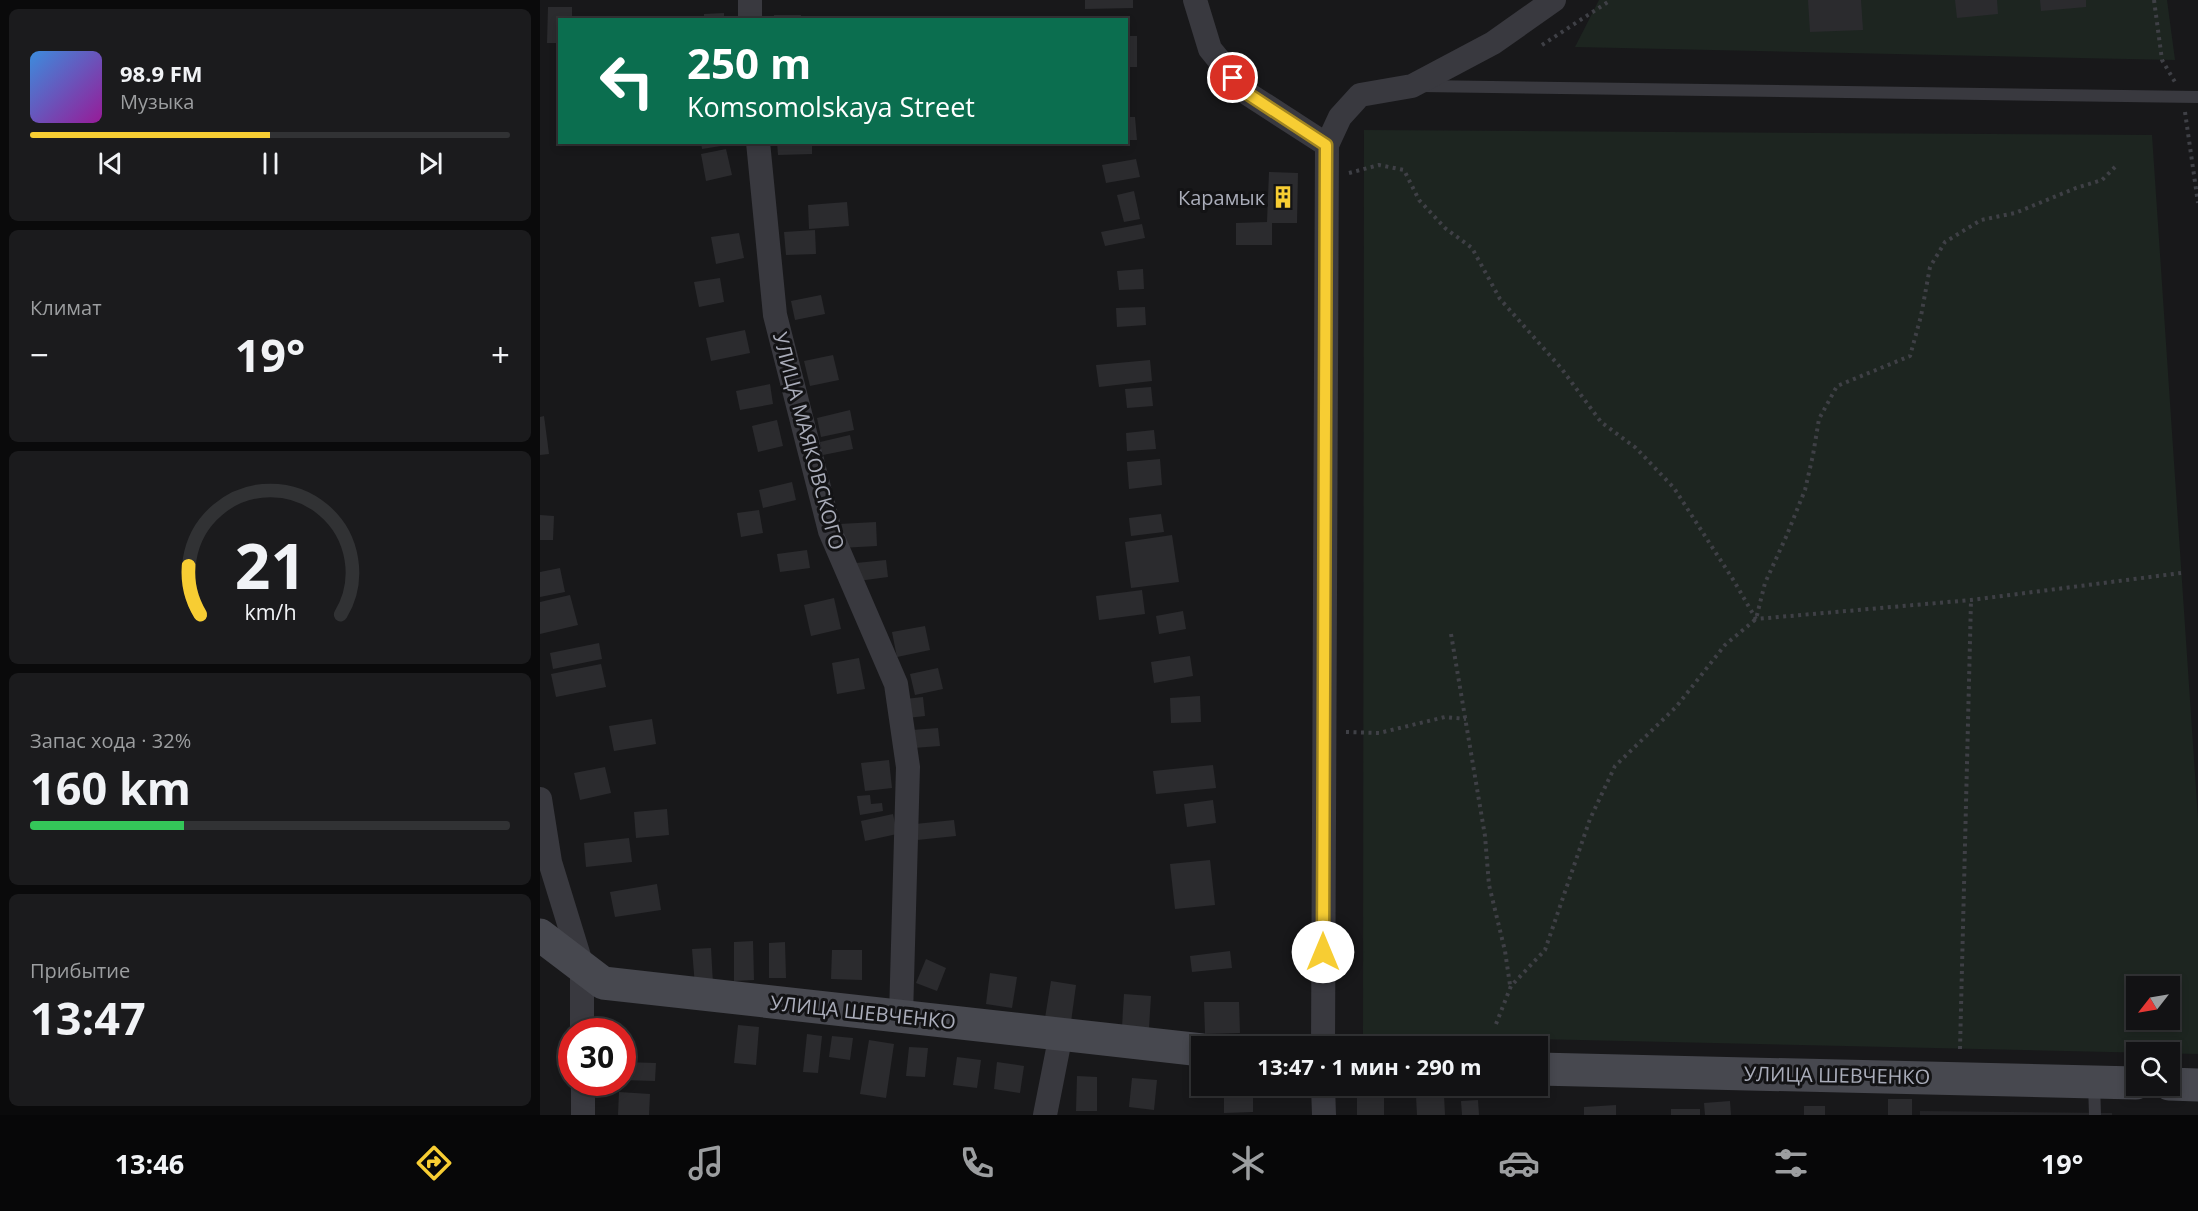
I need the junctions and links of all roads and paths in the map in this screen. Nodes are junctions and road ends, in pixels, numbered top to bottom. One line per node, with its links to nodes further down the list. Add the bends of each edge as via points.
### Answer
1 (750, 0): 5 (street)
2 (1195, 0): 10 (street, via 1210,49 1245,92)
3 (1554, 0): 7 (street, via 1493,43)
4 (1611, 0): 6 (path)
5 (750, 18)
6 (1542, 45)
7 (1412, 86): 8 (lane); 10 (street, via 1360,95 1340,117)
8 (2198, 97)
9 (758, 144): 23 (street, УЛИЦА МАЯКОВСКОГО, via 775,315 821,497 830,531 896,684 908,767)
10 (1326, 145): 27 (street)
11 (2115, 167): 15 (path, via 2102,180 2015,213 1981,220 1945,242 1930,267 1910,356 1837,386 1819,419 1804,490 1765,583)
12 (1347, 173): 15 (path, via 1379,165 1404,170 1419,200 1445,228 1472,248 1500,299 1562,368 1601,422 1636,448 1674,488)
13 (2181, 573): 14 (path)
14 (1971, 600): 15 (path); 29 (path)
15 (1756, 619): 22 (path, via 1725,645 1676,708 1615,766 1590,819 1545,950)
16 (1451, 634): 17 (path)
17 (1466, 719): 18 (path, via 1445,717 1379,733); 22 (path, via 1489,885)
18 (1341, 732)
19 (540, 799): 21 (street, via 550,862)
20 (540, 935): 21 (street, УЛИЦА ШЕВЧЕНКО)
21 (582, 966): 23 (street, УЛИЦА ШЕВЧЕНКО, via 603,983); 24 (street)
22 (1510, 986): 25 (path)
23 (901, 1016): 26 (street, УЛИЦА ШЕВЧЕНКО)
24 (582, 1018)
25 (1496, 1024)
26 (1061, 1034): 28 (street, УЛИЦА ШЕВЧЕНКО); 38 (street)
27 (1323, 1036)
28 (1191, 1049)
29 (1960, 1049)
30 (1548, 1069): 31 (street, УЛИЦА ШЕВЧЕНКО)
31 (2094, 1081): 32 (street, УЛИЦА ШЕВЧЕНКО); 40 (lane)
32 (2126, 1083)
33 (2180, 1084): 34 (street)
34 (2198, 1085)
35 (583, 1096): 37 (street)
36 (1323, 1096): 39 (street)
37 (583, 1115)
38 (1045, 1115)
39 (1324, 1115)
40 (2095, 1115)

